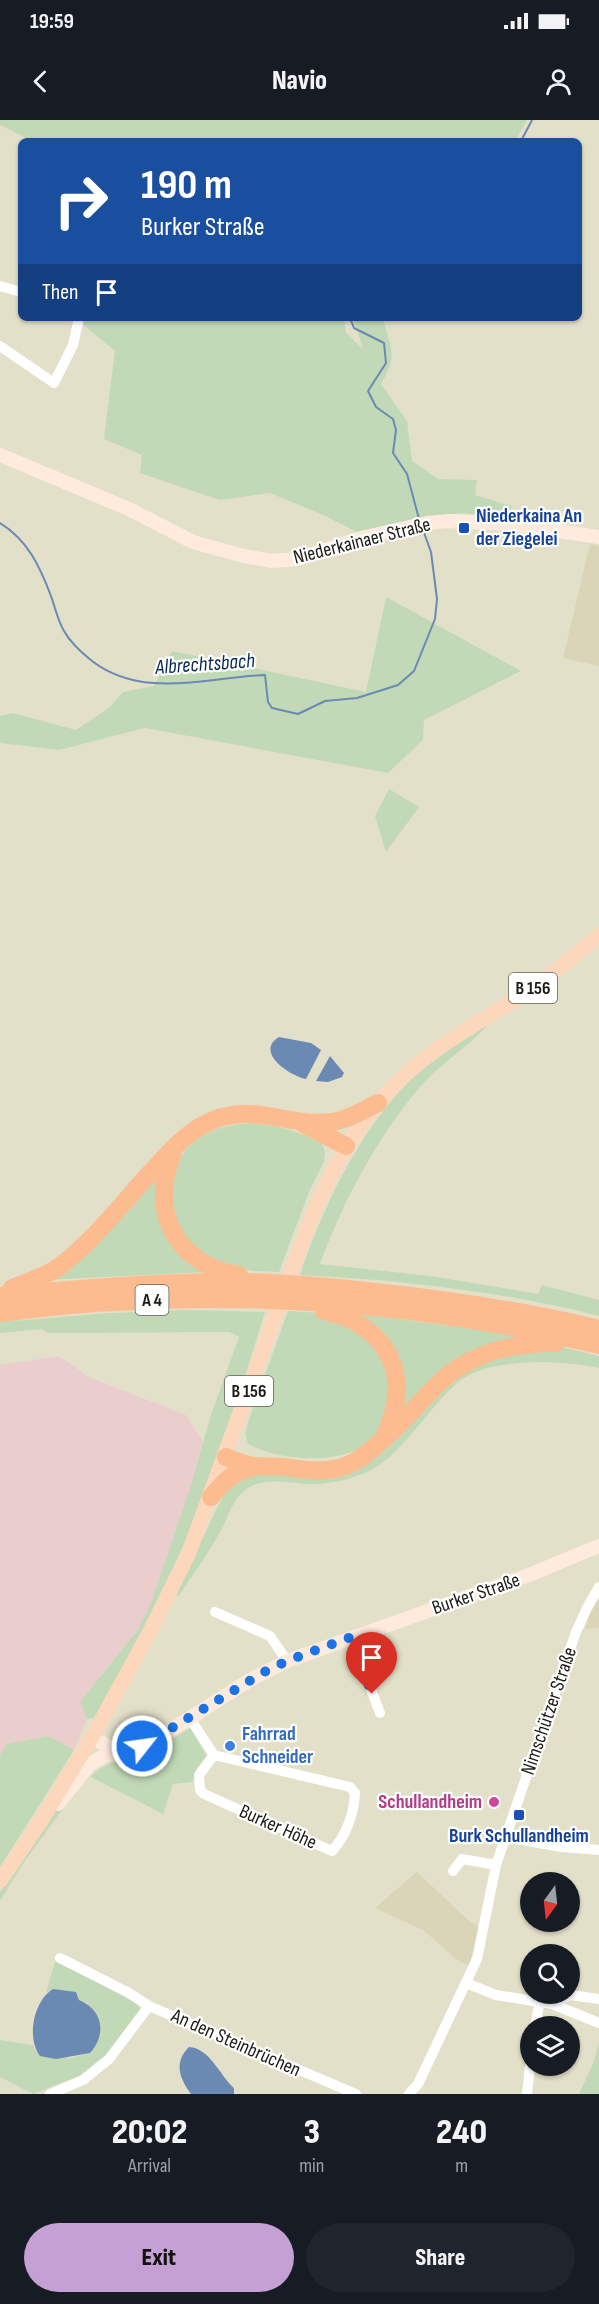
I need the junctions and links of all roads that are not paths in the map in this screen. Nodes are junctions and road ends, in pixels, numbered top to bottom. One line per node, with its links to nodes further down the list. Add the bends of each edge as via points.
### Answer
1 (0, 286): 2 (street)
2 (18, 291)
3 (78, 321): 4 (street, via 74,345 54,383)
4 (0, 346)
5 (0, 455): 6 (street, Niederkainaer Straße, via 120,505 193,542 272,561 297,560 361,538 449,521)
6 (599, 537)
7 (599, 935): 8 (main road, B 156, via 532,989 432,1053)
8 (378, 1103): 9 (highway, via 332,1122); 10 (main road, B 156)
9 (292, 1120): 10 (highway); 11 (highway, via 252,1113 229,1115 201,1126)
10 (346, 1146): 18 (main road, B 156, via 323,1190 295,1262)
11 (176, 1147): 12 (highway, via 164,1197 169,1222 181,1246 202,1264 220,1272); 13 (highway, via 65,1262 38,1279)
12 (294, 1284): 13 (highway, A 4, via 219,1282); 16 (highway, A 4, via 459,1302)
13 (0, 1294)
14 (263, 1300): 15 (highway, A 4, via 152,1300); 16 (highway, A 4, via 427,1313); 17 (highway, via 339,1314 363,1325 377,1337 392,1360 397,1387 393,1415)
15 (0, 1312)
16 (596, 1339): 17 (highway, via 526,1343 476,1358 445,1378)
17 (381, 1442): 20 (highway, via 358,1460 334,1469)
18 (227, 1453): 19 (highway); 20 (highway); 21 (main road, B 156)
19 (257, 1466): 20 (highway); 21 (highway, via 227,1479)
20 (280, 1467)
21 (211, 1497): 29 (main road, B 156, via 184,1563)
22 (599, 1546): 25 (street, Burker Straße, via 529,1575)
23 (599, 1587): 33 (street, Nimschützer Straße, via 576,1632)
24 (215, 1612): 26 (street, via 270,1636)
25 (351, 1637): 26 (street, Burker Straße); 27 (street)
26 (287, 1661): 28 (street, Burker Straße)
27 (380, 1713)
28 (189, 1717): 30 (street, Burker Straße, via 154,1740); 31 (street)
29 (92, 1737): 30 (street); 32 (main road, B 156)
30 (124, 1751): 32 (street, Burker Straße, via 89,1765)
31 (214, 1755): 31 (street, Burker Höhe, via 350,1787 355,1794 354,1805 342,1840 332,1851 204,1794 199,1775)
32 (40, 1821): 37 (main road, B 156)
33 (505, 1837): 34 (street); 35 (street, Nimschützer Straße)
34 (599, 1850)
35 (496, 1865): 36 (street, via 462,1859); 39 (street, Nimschützer Straße, via 480,1951)
36 (453, 1872)
37 (0, 1881)
38 (60, 1958): 44 (street, An den Steinbrüchen)
39 (466, 1983): 41 (street, via 496,1995); 47 (street, Nimschützer Straße)
40 (580, 1996): 42 (street)
41 (520, 1998)
42 (599, 1999)
43 (552, 2004): 45 (street)
44 (149, 2006): 48 (street, An den Steinbrüchen, via 109,2059 83,2080); 49 (street, An den Steinbrüchen)
45 (599, 2023)
46 (529, 2076): 50 (street)
47 (412, 2093)
48 (50, 2094)
49 (356, 2094)
50 (527, 2094)

